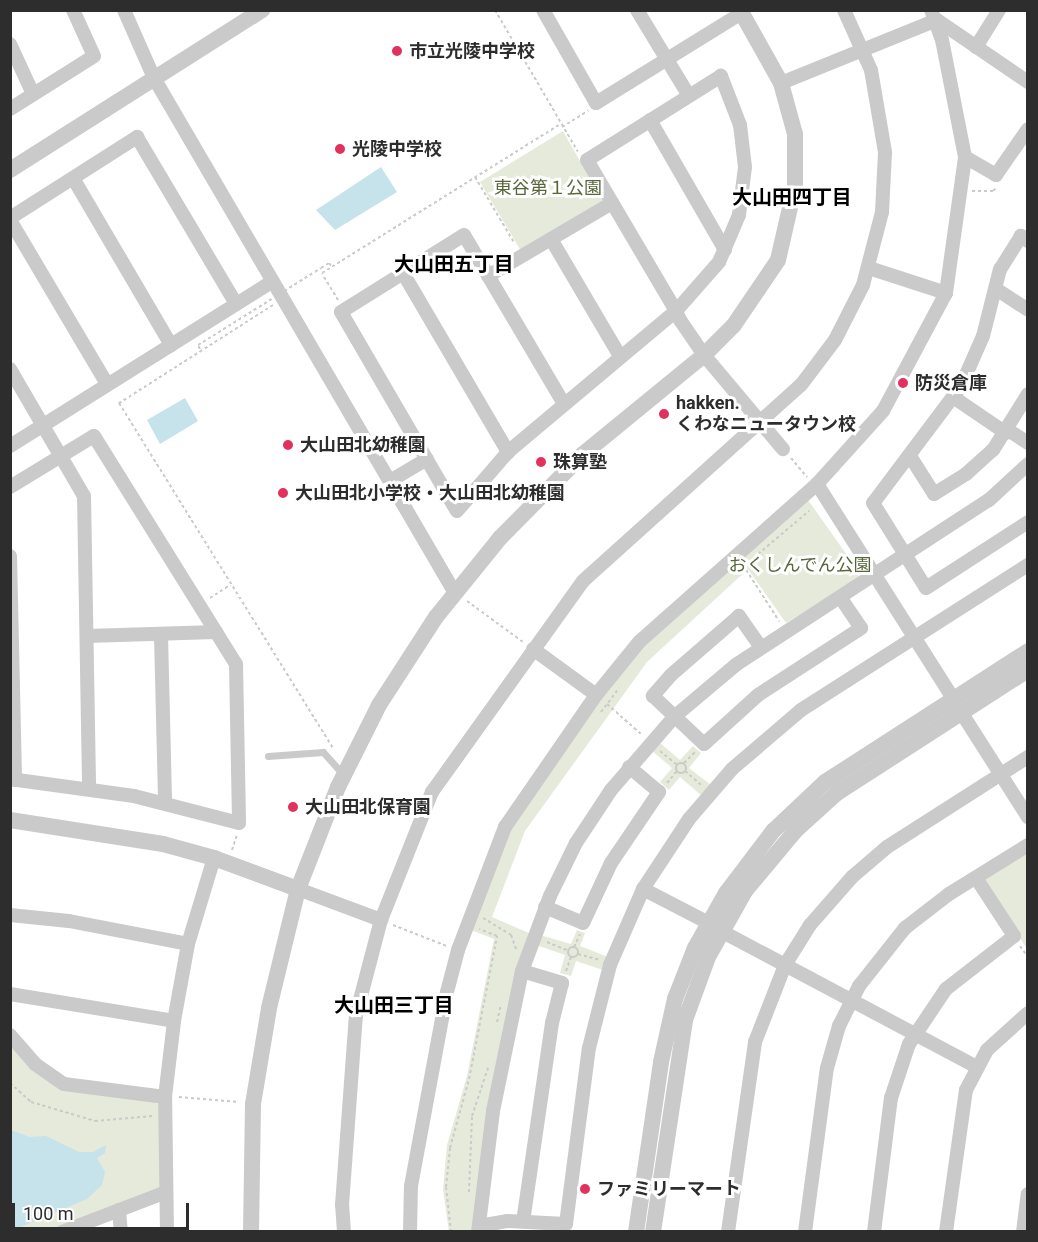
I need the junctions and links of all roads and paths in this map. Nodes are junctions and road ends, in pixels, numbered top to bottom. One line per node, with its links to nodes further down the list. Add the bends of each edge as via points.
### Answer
1 (124, 10): 15 (street)
2 (262, 10): 15 (street)
3 (495, 10): 23 (path)
4 (543, 10): 20 (street)
5 (637, 10): 14 (street)
6 (844, 10): 13 (street)
7 (999, 10): 12 (street)
8 (78, 12): 18 (street, via 94,56)
9 (741, 12): 14 (street); 17 (street)
10 (934, 15): 12 (street); 13 (street); 25 (street)
11 (10, 44): 18 (street)
12 (976, 46): 16 (street)
13 (864, 51): 17 (street); 39 (street, via 880,108 885,152 882,213)
14 (666, 60): 19 (street); 20 (street)
15 (154, 78): 27 (street); 42 (street)
16 (1028, 82)
17 (781, 83): 52 (street, via 795,134 796,158 786,237 768,279 747,310)
18 (33, 94): 21 (street)
19 (689, 96): 22 (street); 36 (street, via 721,76 740,125 745,182 739,215)
20 (596, 103): 23 (path)
21 (10, 109)
22 (650, 120): 26 (street); 36 (street)
23 (561, 125): 26 (path, via 580,156); 28 (path)
24 (1028, 129): 25 (street, via 996,175)
25 (965, 157): 44 (street)
26 (587, 160): 32 (street)
27 (10, 170)
28 (475, 177): 37 (path); 38 (path)
29 (73, 178): 33 (street); 46 (street, via 137,137); 50 (street)
30 (1003, 178): 31 (path, via 993,191)
31 (970, 192)
32 (612, 203): 34 (street); 49 (street)
33 (10, 219): 55 (street)
34 (551, 239): 37 (street); 53 (street)
35 (1028, 241): 43 (street, via 1021,236 1008,255)
36 (725, 249): 49 (street, via 702,285)
37 (522, 256): 41 (street)
38 (332, 267): 47 (path, via 322,273); 51 (path, bridge, via 329,263 198,345)
39 (869, 268): 44 (street); 59 (street, via 845,323 823,358)
40 (403, 273): 41 (street, via 464,235); 47 (street); 65 (street)
41 (488, 276): 58 (street)
42 (273, 281): 46 (street); 70 (street)
43 (996, 289): 48 (street); 57 (street, via 978,351)
44 (946, 293): 71 (street, via 883,411)
45 (278, 302): 51 (path)
46 (236, 304): 50 (street)
47 (344, 310): 68 (street, via 341,312)
48 (1028, 310)
49 (676, 311): 52 (street); 53 (street)
50 (171, 345): 55 (street)
51 (201, 349): 81 (path, via 201,353 119,403)
52 (704, 355): 59 (street); 82 (street, via 542,492)
53 (620, 356): 58 (street)
54 (10, 369): 60 (street)
55 (107, 384): 60 (street)
56 (1028, 394): 61 (street)
57 (953, 398): 61 (street); 67 (street)
58 (564, 404): 65 (street)
59 (760, 422): 64 (street); 91 (street, via 594,570)
60 (44, 426): 63 (street); 66 (street)
61 (1007, 431): 62 (street); 67 (street, via 980,463 934,494)
62 (1028, 443)
63 (10, 446)
64 (783, 449): 71 (path)
65 (508, 452): 68 (street, via 457,511)
66 (62, 455): 72 (street); 86 (street, via 93,436); 88 (street, via 84,496)
67 (910, 456): 75 (street, via 873,503)
68 (427, 459): 70 (street)
69 (1028, 464): 75 (street, via 989,500)
70 (390, 481): 82 (street)
71 (816, 485): 80 (street); 95 (street, via 645,635)
72 (10, 487)
73 (809, 512): 77 (path)
74 (1028, 522): 75 (street, via 926,588)
75 (904, 555): 80 (street)
76 (10, 556): 112 (street)
77 (743, 565): 79 (path); 85 (path)
78 (1028, 565): 89 (street)
79 (735, 572)
80 (875, 574): 84 (street); 89 (street)
81 (230, 585): 83 (path); 104 (path)
82 (455, 592): 91 (path); 110 (street, via 401,669)
83 (213, 596)
84 (840, 597): 85 (street); 101 (street, via 861,628 758,695)
85 (785, 631): 90 (street)
86 (216, 632): 87 (street); 119 (street, via 236,664)
87 (161, 635): 88 (street); 116 (street)
88 (87, 636): 113 (street)
89 (915, 637): 97 (street); 115 (street, via 801,710 732,769)
90 (760, 646): 98 (street); 98 (street, via 739,616 671,675 653,696)
91 (532, 649): 95 (street); 129 (street, via 432,792)
92 (1028, 651): 97 (street)
93 (1028, 670): 97 (street)
94 (625, 680): 96 (path)
95 (597, 695): 130 (street, via 505,827)
96 (607, 704): 99 (path); 100 (path)
97 (957, 705): 111 (street); 131 (street, via 853,762 800,804 746,865)
98 (674, 717): 100 (street); 101 (street)
99 (595, 719)
100 (650, 742): 106 (path); 107 (street)
101 (704, 744): 105 (path)
102 (268, 756): 110 (lane, via 323,752)
103 (1028, 757): 111 (street)
104 (339, 758)
105 (684, 763): 106 (path); 109 (path)
106 (677, 765): 108 (path)
107 (629, 767): 114 (street); 126 (street, via 576,843)
108 (677, 771): 109 (path); 114 (path)
109 (685, 771): 115 (path)
110 (344, 775): 124 (street)
111 (999, 775): 117 (street); 140 (street, via 868,863 826,904)
112 (13, 779): 113 (street)
113 (89, 788): 116 (street)
114 (659, 792): 126 (street, via 611,863 583,923)
115 (711, 793): 125 (street)
116 (165, 803): 119 (street)
117 (1028, 817)
118 (10, 820): 122 (street, via 133,838)
119 (239, 823): 121 (path)
120 (1028, 845): 123 (street)
121 (231, 853)
122 (214, 858): 124 (street); 133 (street)
123 (976, 878): 145 (street, via 896,936 873,963); 149 (street, via 1014,936 955,980)
124 (298, 889): 129 (street); 166 (street, via 269,1008 254,1104)
125 (643, 889): 131 (street); 139 (street)
126 (545, 907): 132 (street)
127 (484, 910): 138 (path, via 483,919 511,935)
128 (10, 915): 133 (street, via 69,921)
129 (381, 920): 134 (path); 167 (street, via 356,1015 342,1205)
130 (467, 924): 134 (street); 169 (path, via 498,936 469,1079 450,1148 446,1188)
131 (715, 927): 140 (street); 170 (street, via 683,977 668,1026); 171 (street, via 685,1020)
132 (534, 938): 135 (path); 141 (street)
133 (188, 944): 147 (street)
134 (458, 950): 168 (street, via 438,1032 411,1186)
135 (569, 951): 136 (path, via 574,947); 137 (path)
136 (578, 954): 137 (path); 139 (path)
137 (571, 957): 142 (path)
138 (514, 958)
139 (610, 965): 161 (street, via 589,1048 566,1224)
140 (785, 965): 145 (street); 172 (street, via 765,1011 752,1057)
141 (522, 971): 142 (street); 162 (street, via 493,1111)
142 (562, 982): 161 (street, via 552,1023)
143 (10, 994): 147 (street)
144 (504, 994): 148 (path)
145 (851, 1000): 149 (street); 173 (street, via 827,1068)
146 (1028, 1013): 152 (street, via 1002,1032)
147 (174, 1021): 154 (street)
148 (496, 1030)
149 (914, 1034): 152 (street); 174 (street, via 899,1066 891,1098)
150 (10, 1035): 154 (street, via 35,1064 64,1084)
151 (490, 1060): 159 (path, via 472,1116)
152 (977, 1067): 175 (street, via 962,1108)
153 (10, 1083): 156 (path, via 31,1101 95,1121)
154 (165, 1096): 155 (path); 156 (street)
155 (245, 1102)
156 (165, 1115): 157 (street)
157 (166, 1192): 160 (street); 165 (street)
158 (1028, 1194): 176 (street)
159 (469, 1197)
160 (119, 1210): 163 (street); 164 (street)
161 (523, 1221): 162 (street)
162 (478, 1229)
163 (66, 1231)
164 (121, 1232)
165 (167, 1232)
166 (251, 1232)
167 (344, 1232)
168 (411, 1232)
169 (451, 1232)
170 (636, 1232)
171 (653, 1232)
172 (728, 1232)
173 (805, 1232)
174 (874, 1232)
175 (946, 1232)
176 (1023, 1232)

